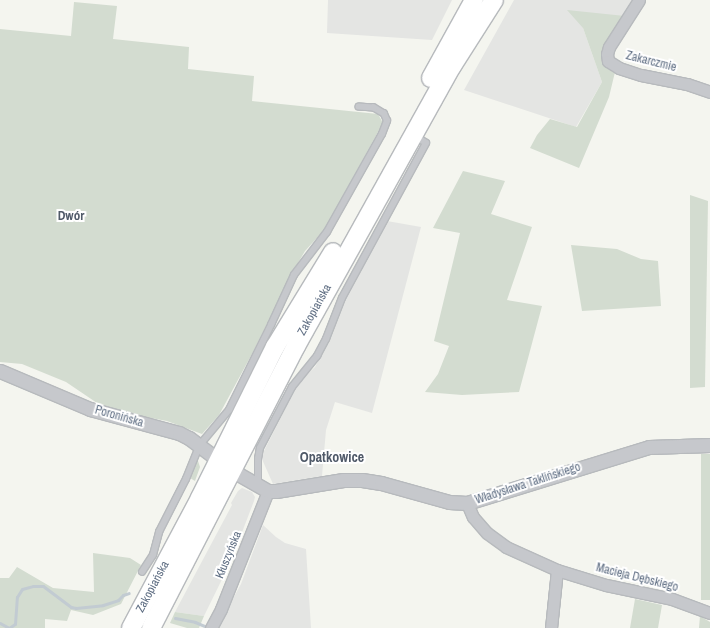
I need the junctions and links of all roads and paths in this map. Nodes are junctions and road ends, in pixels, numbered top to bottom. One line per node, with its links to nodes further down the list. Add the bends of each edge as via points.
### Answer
1 (474, 0): 10 (highway, Zakopiańska, via 324,270 278,342)
2 (494, 0): 6 (highway, Zakopiańska, via 452,66)
3 (639, 0): 4 (street, Zakarczmie, via 610,47 608,61 619,68 641,75 687,84)
4 (710, 92)
5 (359, 107): 9 (lane, via 374,108 384,114 387,121 382,134 327,232 294,276 228,410)
6 (419, 140): 11 (highway, Zakopiańska, via 296,346); 12 (lane, via 342,298 326,339 292,387 260,448 259,479)
7 (0, 371): 9 (street, Poronińska, via 90,409 179,433)
8 (710, 445): 13 (street, Władysława Taklińskiego, via 649,447)
9 (199, 446): 10 (street, Poronińska); 15 (lane, via 186,479 159,532 152,555)
10 (218, 459): 11 (street, Poronińska); 18 (highway, Zakopiańska)
11 (233, 470): 12 (street); 19 (highway, Zakopiańska)
12 (263, 489): 13 (street, Władysława Taklińskiego, via 282,490 343,480 362,480 449,502); 17 (street, Kłuszyńska, via 223,602)
13 (467, 503): 14 (street, Macieja Dębskiego, via 473,517 488,535 506,547)
14 (557, 570): 16 (street, Macieja Dębskiego, via 606,585 672,599); 20 (street)
15 (142, 572)
16 (710, 613)
17 (212, 625)
18 (131, 628)
19 (150, 628)
20 (551, 628)

